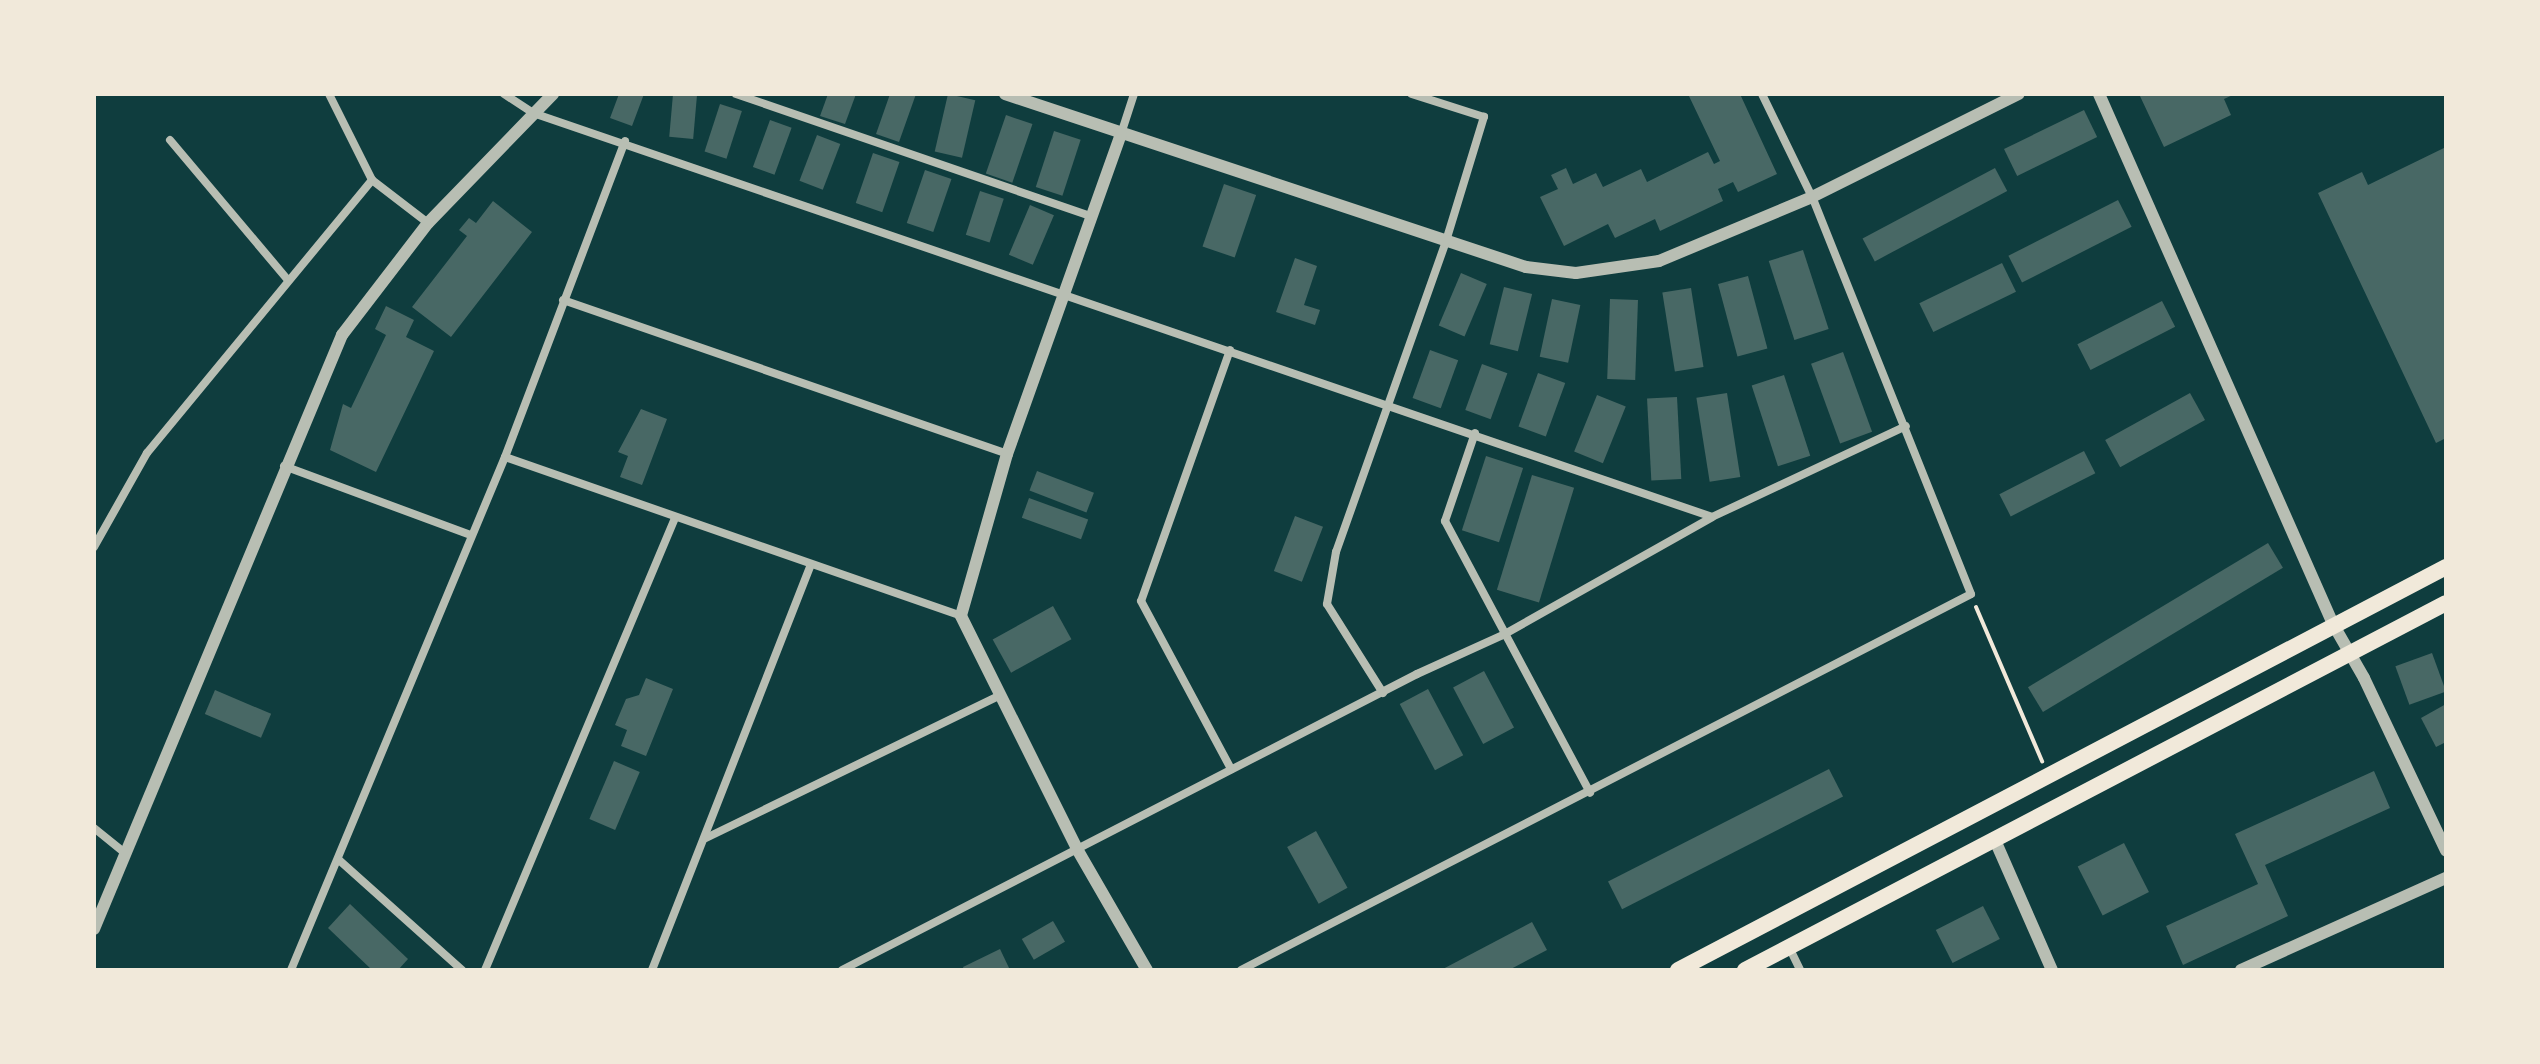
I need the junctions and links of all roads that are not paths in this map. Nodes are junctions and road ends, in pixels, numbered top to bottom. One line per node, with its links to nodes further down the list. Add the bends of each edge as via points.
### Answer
1 (329, 94): 15 (street)
2 (504, 94): 11 (street)
3 (553, 94): 11 (street)
4 (736, 94): 17 (street)
5 (1005, 94): 12 (street)
6 (1134, 94): 12 (street)
7 (1412, 94): 19 (street, via 1484,117)
8 (1762, 94): 16 (street)
9 (2019, 94): 16 (street)
10 (2099, 94): 38 (street)
11 (533, 113): 14 (street); 18 (street)
12 (1121, 134): 17 (street); 19 (street)
13 (170, 140): 20 (street)
14 (625, 141): 21 (street); 22 (street)
15 (372, 180): 18 (street); 20 (street)
16 (1812, 197): 19 (street, via 1659,261 1619,270 1576,273 1526,267); 25 (street)
17 (1090, 216): 21 (street)
18 (428, 223): 29 (street, via 342,335)
19 (1446, 241): 24 (street)
20 (288, 280): 33 (street, via 147,453)
21 (1066, 293): 23 (street); 27 (street)
22 (563, 300): 27 (street); 28 (street)
23 (1230, 350): 24 (street); 43 (street, via 1141,601)
24 (1387, 407): 26 (street); 41 (street, via 1336,552 1327,604)
25 (1906, 426): 30 (street); 44 (street, via 1971,594)
26 (1475, 433): 30 (street); 39 (street, via 1445,521)
27 (1007, 454): 37 (street)
28 (505, 457): 31 (street); 32 (street)
29 (284, 466): 32 (street); 50 (street)
30 (1712, 517): 39 (street)
31 (675, 519): 34 (street); 57 (street)
32 (471, 535): 51 (street)
33 (94, 547)
34 (811, 565): 37 (street); 47 (street)
35 (2446, 567): 38 (highway)
36 (2446, 603): 40 (highway)
37 (961, 616): 42 (street)
38 (2333, 624): 40 (street); 62 (highway)
39 (1503, 635): 41 (street); 44 (street)
40 (2348, 653): 46 (highway); 49 (street)
41 (1383, 693): 43 (street)
42 (998, 696): 47 (street); 48 (street)
43 (1231, 769): 48 (street)
44 (1590, 793): 61 (street)
45 (94, 828): 50 (street)
46 (1994, 838): 54 (highway); 65 (street)
47 (705, 839): 58 (street)
48 (1077, 849): 59 (street); 60 (street)
49 (2446, 851)
50 (125, 853): 53 (street)
51 (339, 860): 55 (street); 56 (street)
52 (2446, 878): 66 (street)
53 (94, 929)
54 (1789, 947): 63 (highway); 64 (street)
55 (291, 970)
56 (462, 970)
57 (485, 970)
58 (652, 970)
59 (842, 970)
60 (1147, 970)
61 (1241, 970)
62 (1678, 970)
63 (1745, 970)
64 (1800, 970)
65 (2052, 970)
66 (2241, 970)

